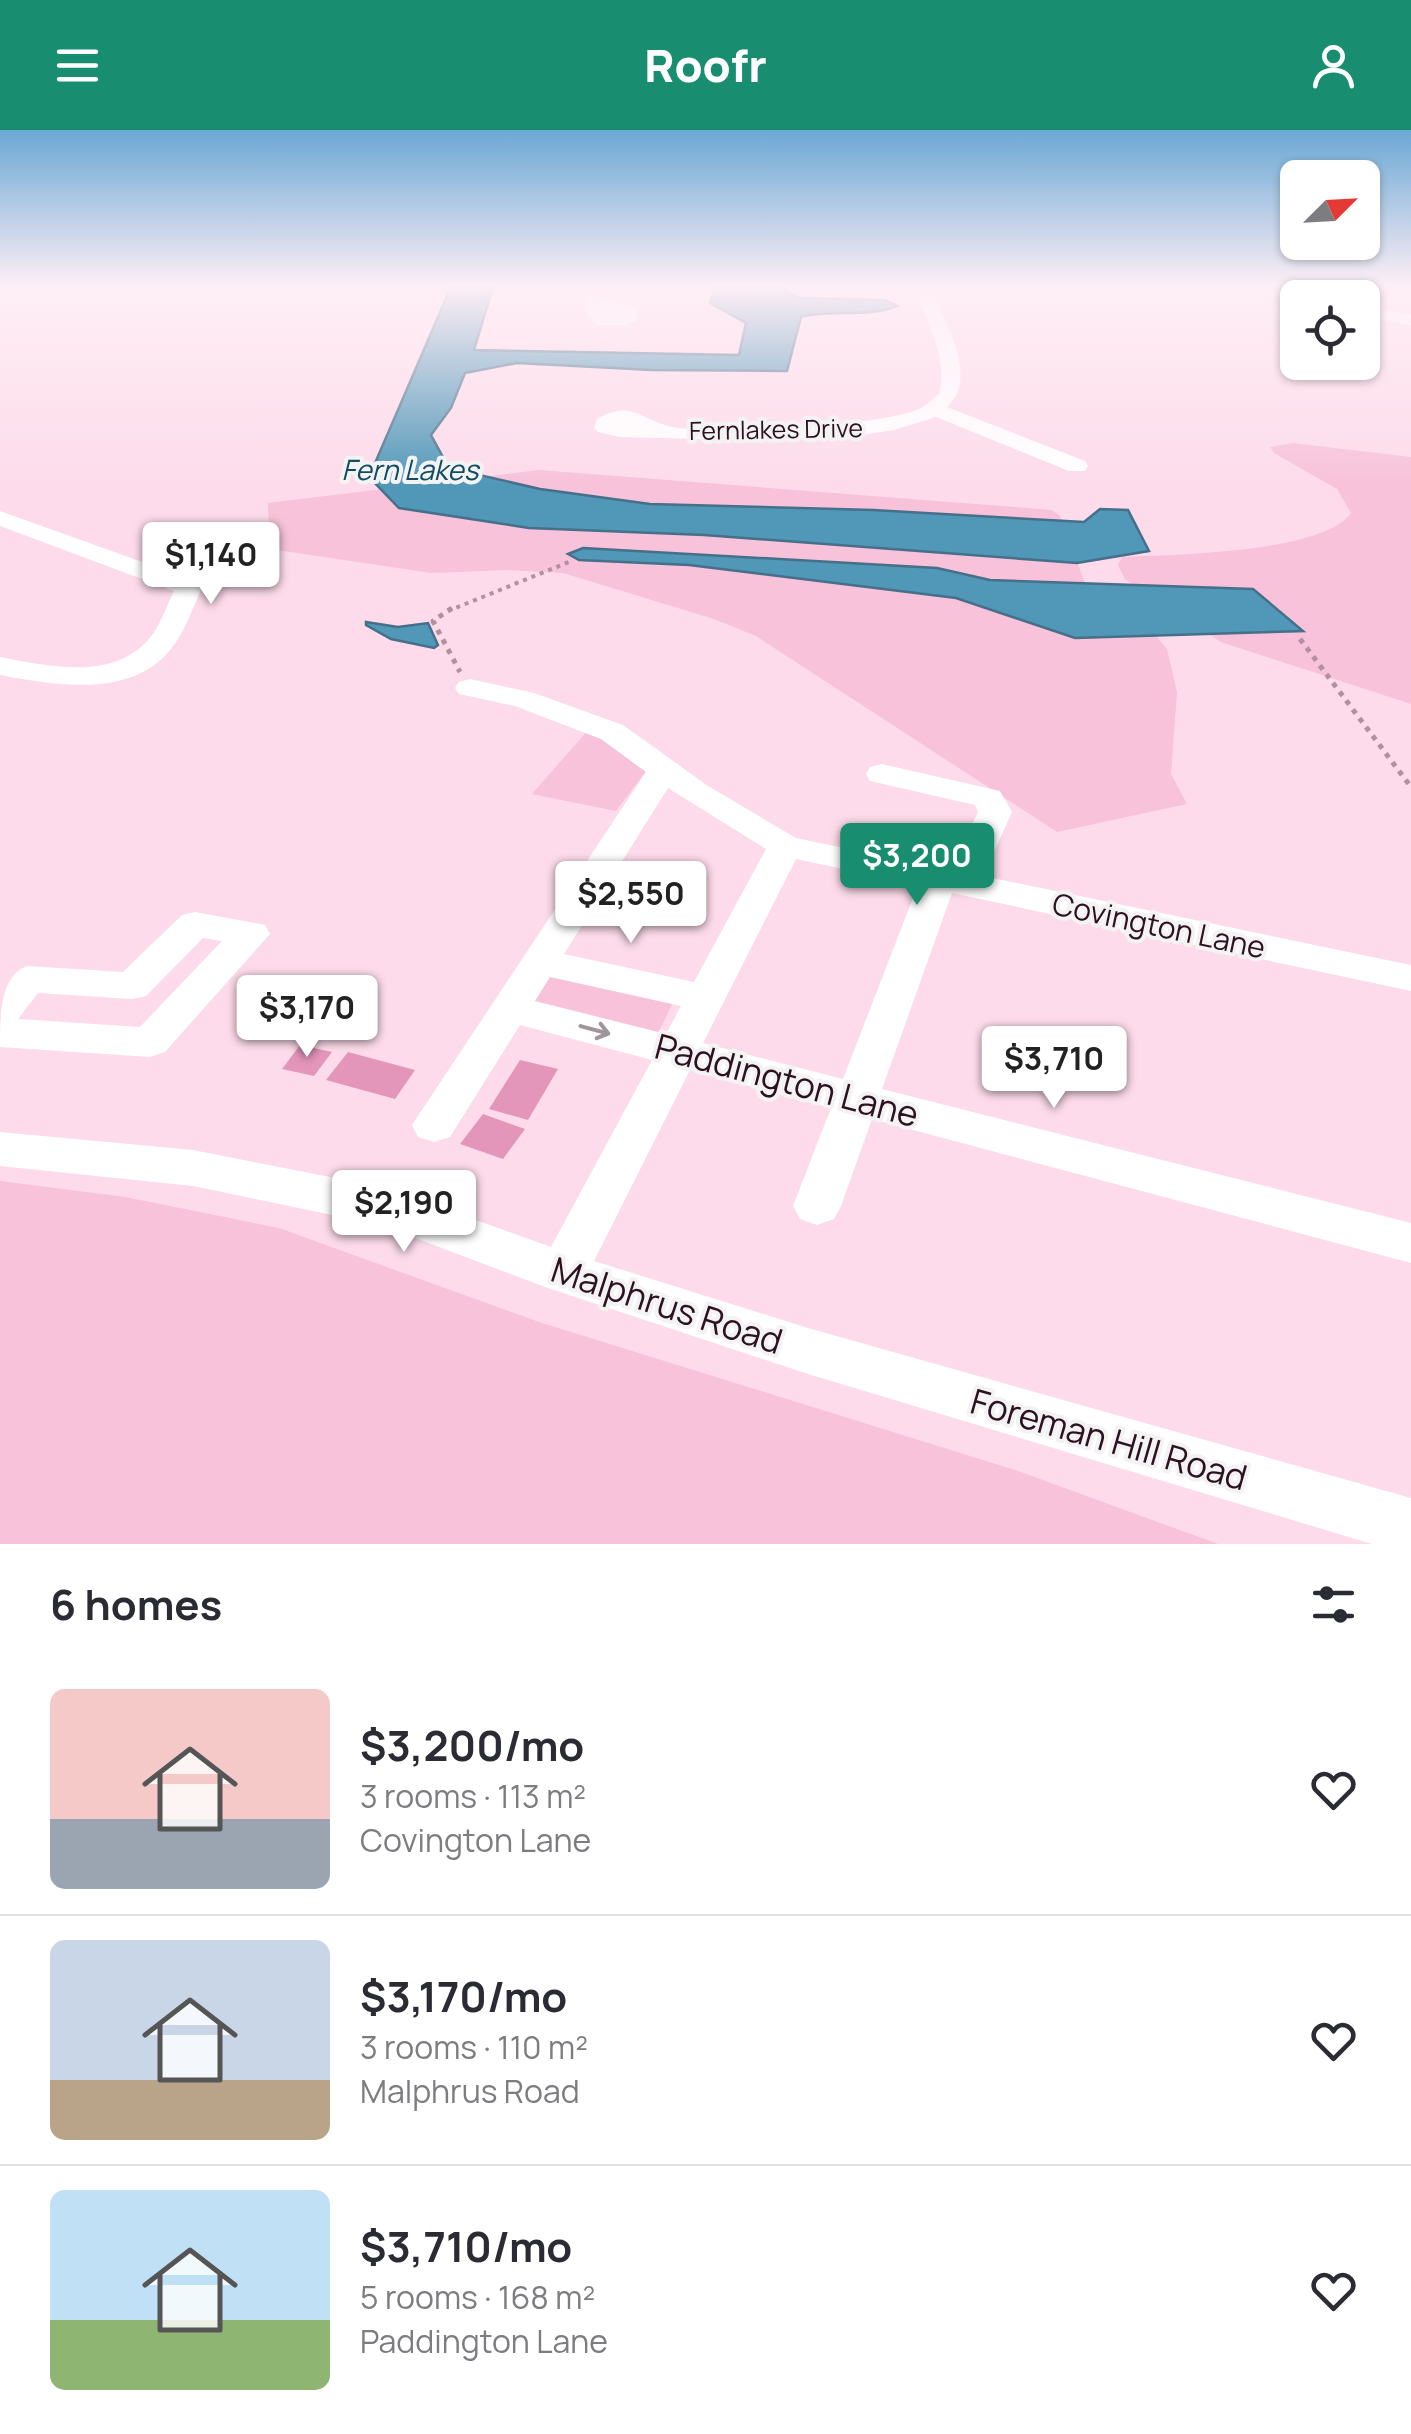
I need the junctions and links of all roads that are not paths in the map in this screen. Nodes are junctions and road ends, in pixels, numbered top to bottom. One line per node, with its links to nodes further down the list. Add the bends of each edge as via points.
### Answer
1 (946, 353): 2 (street, via 952,385)
2 (934, 408): 3 (street, Fernlakes Drive, via 838,433); 4 (street)
3 (662, 432)
4 (1077, 466)
5 (0, 518): 6 (street, via 189,588 157,648 141,658 143,677 98,688 76,676)
6 (0, 666)
7 (470, 688): 8 (street, Covington Lane, via 612,732)
8 (663, 770): 10 (street, Covington Lane); 12 (street)
9 (882, 774): 11 (street, via 988,798 995,812)
10 (786, 846): 11 (street, Covington Lane); 14 (street)
11 (950, 881): 13 (street, Covington Lane); 19 (street)
12 (542, 962): 14 (street, Paddington Lane); 15 (street)
13 (1411, 978)
14 (706, 998): 18 (street)
15 (512, 1009): 18 (street, Paddington Lane, one-way to 18); 20 (street)
16 (0, 1013): 17 (street, via 27,978 132,986 195,924 251,934 150,1042)
17 (0, 1032)
18 (678, 1052): 19 (street, Paddington Lane); 24 (street)
19 (858, 1099): 22 (street); 23 (street, Paddington Lane)
20 (434, 1124)
21 (0, 1149): 24 (street, Malphrus Road, via 193,1168 329,1192)
22 (817, 1206)
23 (1411, 1242)
24 (563, 1272): 25 (street, Malphrus Road)
25 (808, 1351): 26 (street, Foreman Hill Road)
26 (1411, 1527)

